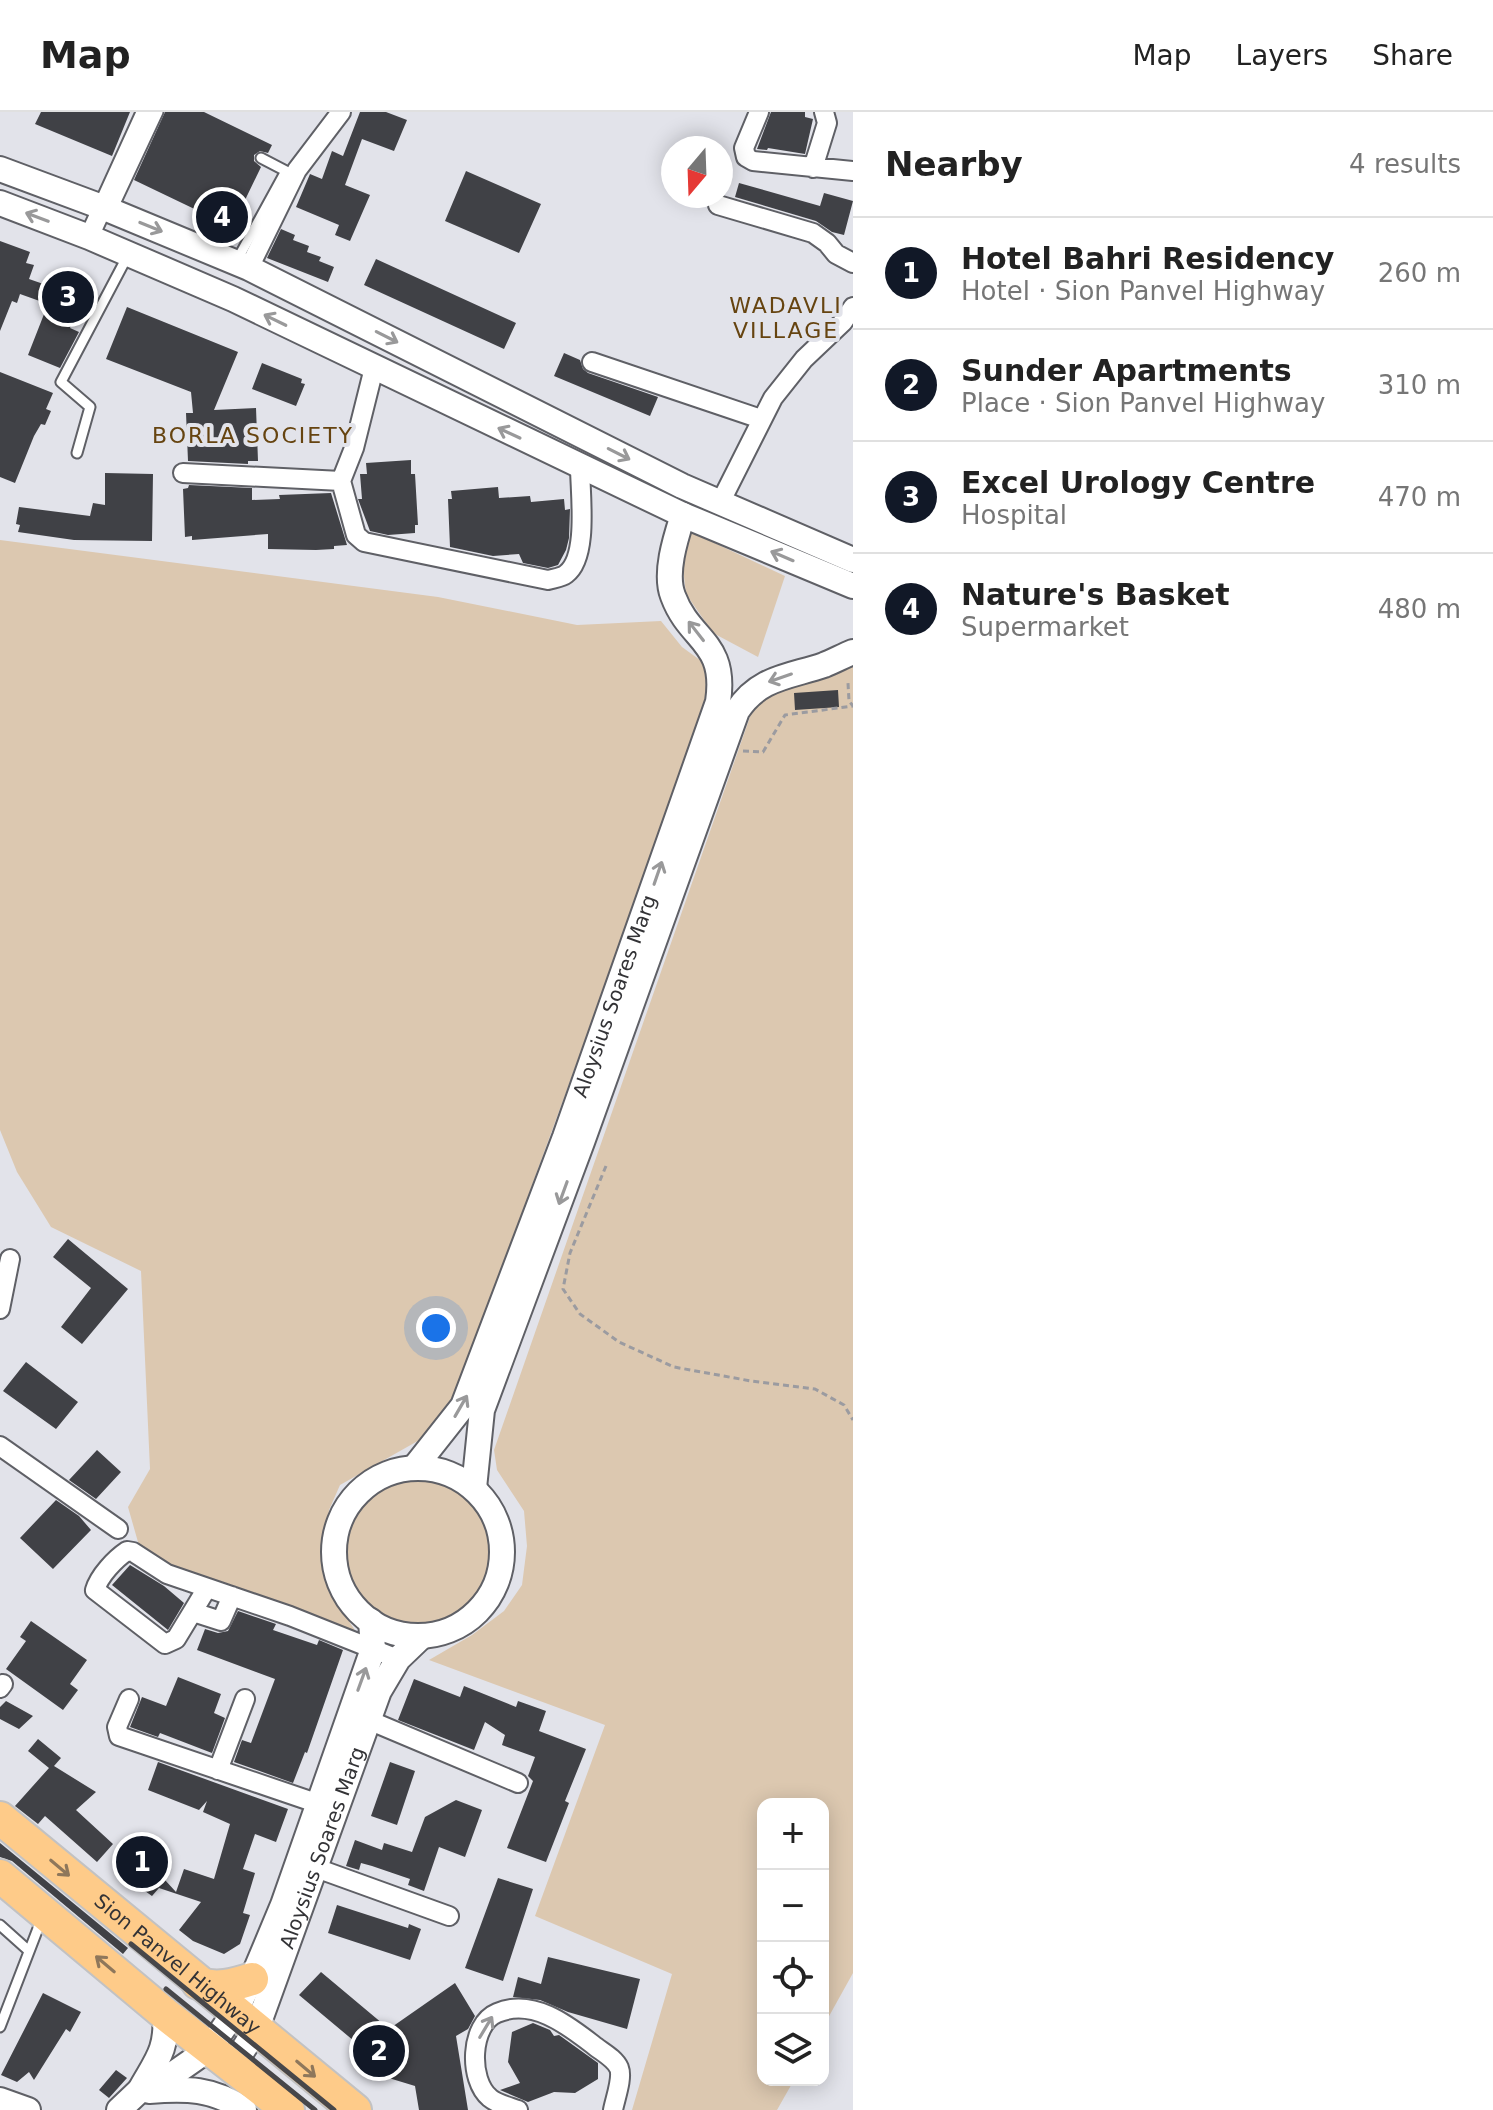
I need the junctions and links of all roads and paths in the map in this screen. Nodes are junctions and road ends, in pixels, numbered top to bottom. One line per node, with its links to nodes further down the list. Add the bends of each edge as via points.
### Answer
1 (146, 112): 12 (street)
2 (158, 112): 12 (lane)
3 (341, 112): 16 (street, via 297,170)
4 (759, 112): 7 (street, via 744,148 746,157)
5 (824, 112): 7 (street, via 827,123)
6 (261, 158): 16 (lane, via 286,171)
7 (813, 168): 9 (street)
8 (0, 169): 12 (main road)
9 (853, 171)
10 (0, 203): 13 (main road, one-way to 10)
11 (728, 208): 15 (street, via 813,233)
12 (107, 209): 13 (street); 16 (main road, one-way to 16)
13 (89, 237): 14 (main road)
14 (128, 254): 19 (main road, one-way to 14); 23 (lane, via 61,382 90,407)
15 (853, 263)
16 (242, 265): 18 (main road)
17 (853, 307): 22 (street, via 804,359)
18 (339, 313): 19 (main road); 27 (main road, one-way to 27)
19 (323, 343): 21 (main road)
20 (592, 362): 22 (street)
21 (374, 368): 24 (main road, one-way to 21); 26 (street)
22 (761, 419): 27 (street)
23 (77, 453)
24 (580, 466): 26 (street, via 580,552 564,576 548,580 364,542 356,535); 28 (main road)
25 (183, 473): 26 (street)
26 (341, 481)
27 (714, 500): 28 (main road, Aloysius Soares Marg); 29 (main road)
28 (690, 518): 30 (main road, one-way to 28); 33 (main road, Aloysius Soares Marg, one-way to 28, via 721,681 714,653 671,594 672,552)
29 (853, 560)
30 (853, 586)
31 (853, 652): 33 (main road, Aloysius Soares Marg, one-way to 33, via 770,680 744,700)
32 (848, 683): 33 (path, via 853,706 785,715 763,752)
33 (715, 743): 34 (main road, Aloysius Soares Marg)
34 (573, 1140): 40 (main road, Aloysius Soares Marg, one-way to 34, via 463,1406); 41 (main road, Aloysius Soares Marg, one-way to 41, via 482,1410)
35 (606, 1166): 38 (path, via 570,1253 563,1289 580,1314 619,1342 674,1367 815,1389 844,1405)
36 (10, 1259): 37 (street)
37 (0, 1309)
38 (853, 1420)
39 (0, 1446): 42 (street)
40 (414, 1468): 41 (main road, via 436,1469); 46 (main road, via 389,1473 366,1486 348,1505 337,1529 339,1581)
41 (474, 1488): 47 (main road, via 492,1510 501,1537 502,1566 492,1593 474,1615 450,1630)
42 (118, 1529)
43 (207, 1588): 44 (street); 45 (street); 45 (street, via 167,1574 127,1551 96,1585 99,1594 161,1644 176,1639)
44 (232, 1596): 45 (street, via 221,1621); 48 (street)
45 (193, 1612)
46 (371, 1621): 47 (main road); 48 (main road, Aloysius Soares Marg)
47 (422, 1636): 49 (main road, Aloysius Soares Marg)
48 (373, 1649): 49 (street); 52 (main road, Aloysius Soares Marg, one-way to 48)
49 (398, 1659): 52 (main road, Aloysius Soares Marg)
50 (129, 1699): 53 (street, via 117,1727 119,1736)
51 (245, 1699): 53 (street)
52 (358, 1716): 54 (street); 55 (main road, Aloysius Soares Marg)
53 (218, 1770): 55 (street)
54 (518, 1783)
55 (328, 1807): 57 (main road, Aloysius Soares Marg)
56 (0, 1818): 64 (highway, Sion Panvel Highway, one-way to 64)
57 (307, 1865): 60 (street); 63 (main road, Aloysius Soares Marg)
58 (0, 1876): 59 (highway)
59 (44, 1912): 62 (lane); 65 (highway, one-way to 59)
60 (449, 1916)
61 (0, 1925): 62 (lane)
62 (29, 1951): 67 (lane)
63 (265, 1965): 64 (highway, via 229,1986); 66 (main road, Aloysius Soares Marg); 66 (main road, Aloysius Soares Marg)
64 (198, 1983): 66 (highway, Sion Panvel Highway)
65 (165, 2014): 68 (highway); 69 (main road, via 163,2049)
66 (246, 2020): 68 (main road); 76 (highway, Sion Panvel Highway, one-way to 76)
67 (0, 2027)
68 (220, 2058): 69 (main road); 75 (highway)
69 (138, 2092): 73 (main road); 74 (main road, via 214,2092)
70 (0, 2100): 72 (main road)
71 (485, 2104): 77 (street); 78 (street, one-way to 78, via 474,2072 474,2050 487,2020 505,2011 529,2010 555,2018 609,2056 620,2078)
72 (28, 2110)
73 (119, 2110)
74 (244, 2110)
75 (288, 2110)
76 (355, 2110)
77 (518, 2110)
78 (613, 2110)

